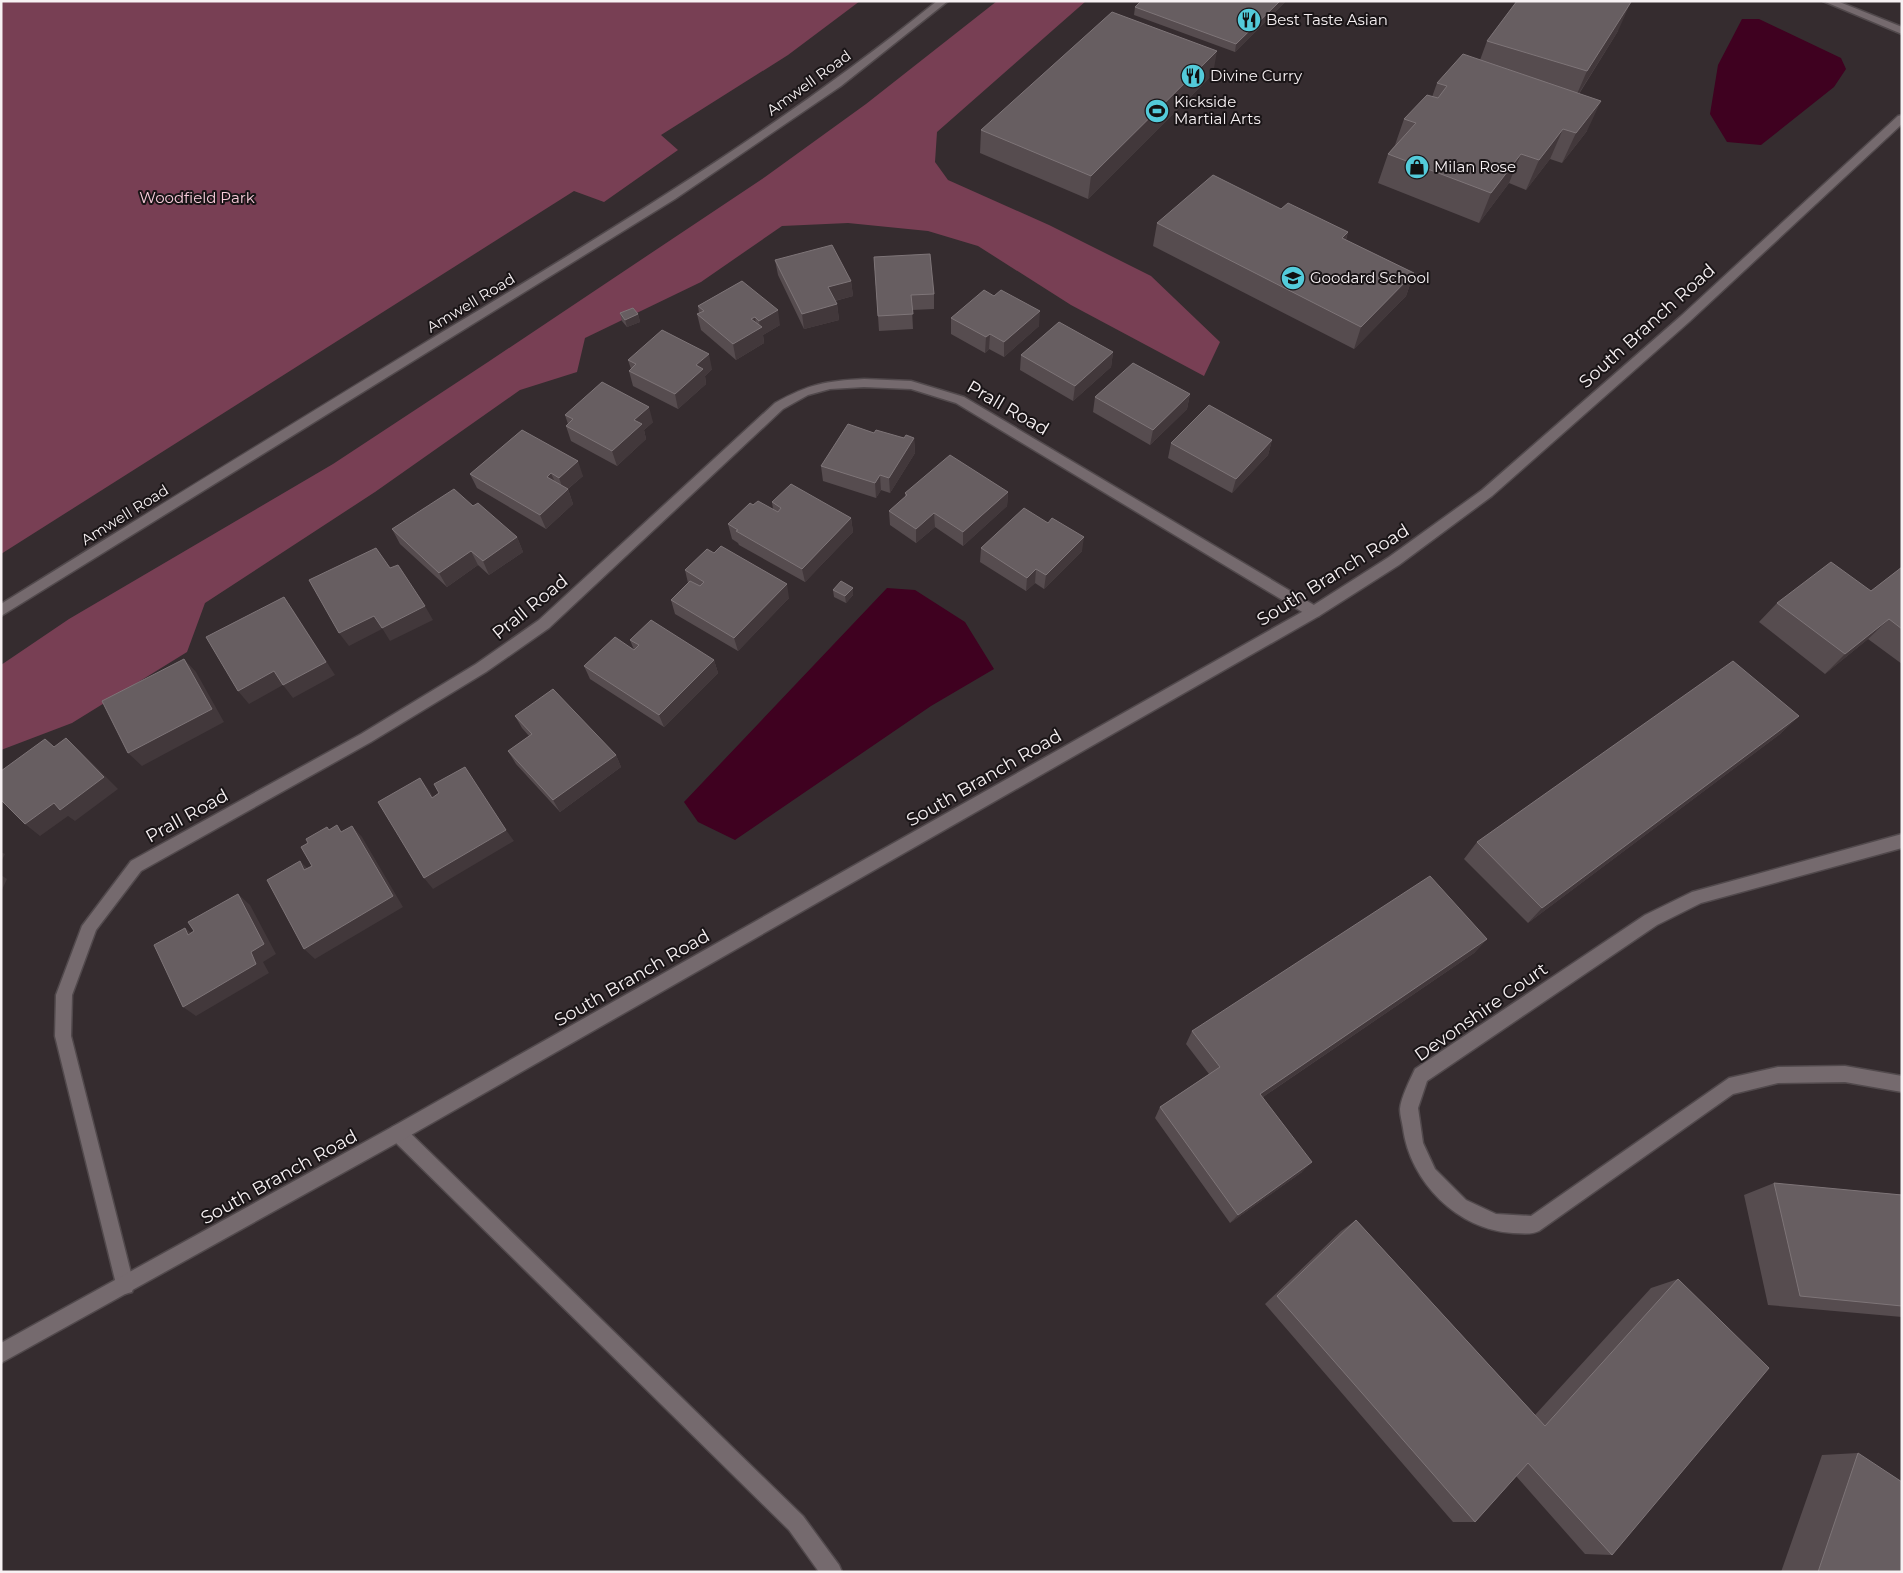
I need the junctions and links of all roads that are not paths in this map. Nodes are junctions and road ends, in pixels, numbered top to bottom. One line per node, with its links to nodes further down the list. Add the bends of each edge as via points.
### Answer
1 (942, 1): 5 (street, Amwell Road, via 812,102 651,210)
2 (1828, 1): 3 (street)
3 (1902, 31)
4 (1902, 118): 6 (street, South Branch Road, via 1684,320 1487,493 1394,561)
5 (1, 611)
6 (1314, 612): 9 (street, South Branch Road); 10 (street, Prall Road, via 960,400 911,385 864,382 830,385 804,392 780,406 544,624 481,668 374,733 136,866 90,926 64,995 63,1036)
7 (1902, 841): 8 (street, Devonshire Court, via 1698,896 1651,920 1422,1075 1409,1108 1414,1144 1429,1175 1460,1206 1495,1223 1533,1225 1729,1086 1778,1075 1845,1074)
8 (1902, 1084)
9 (398, 1133): 10 (street, South Branch Road); 12 (street, via 796,1523)
10 (125, 1285): 11 (street, South Branch Road)
11 (1, 1354)
12 (832, 1572)

